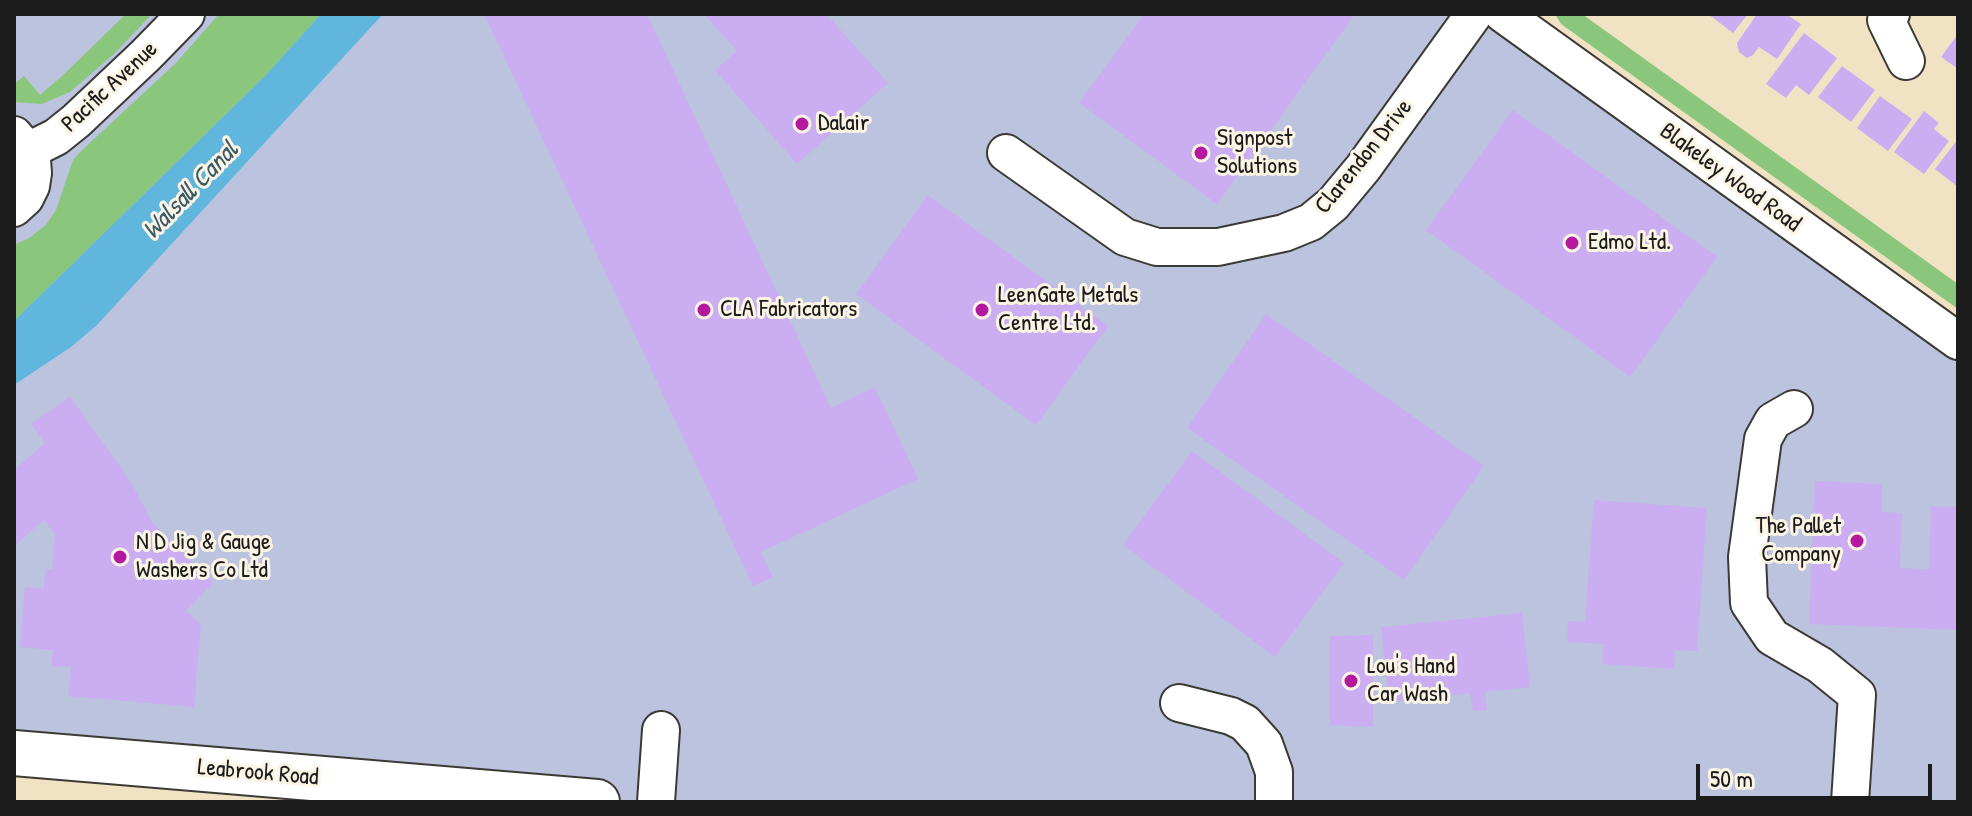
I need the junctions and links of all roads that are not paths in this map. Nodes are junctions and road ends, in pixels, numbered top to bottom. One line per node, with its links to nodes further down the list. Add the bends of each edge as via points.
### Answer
1 (186, 14): 6 (street, Pacific Avenue, via 56,137)
2 (1474, 14): 7 (street, Clarendon Drive, via 1333,204 1311,222 1284,233 1218,247 1157,247 1125,237)
3 (1503, 14): 9 (street, Blakeley Wood Road)
4 (1882, 16): 5 (street)
5 (1906, 61)
6 (21, 143): 8 (street, Pacific Avenue, via 33,173 25,198)
7 (1006, 153)
8 (14, 208)
9 (1958, 341)
10 (1794, 409): 17 (street, via 1773,421 1763,439 1747,557 1749,603 1772,637 1857,695)
11 (1179, 703): 16 (street, via 1245,723 1264,744 1274,772)
12 (661, 730): 15 (street)
13 (14, 753): 14 (main road, Leabrook Road)
14 (582, 801)
15 (656, 802)
16 (1274, 802)
17 (1850, 802)

